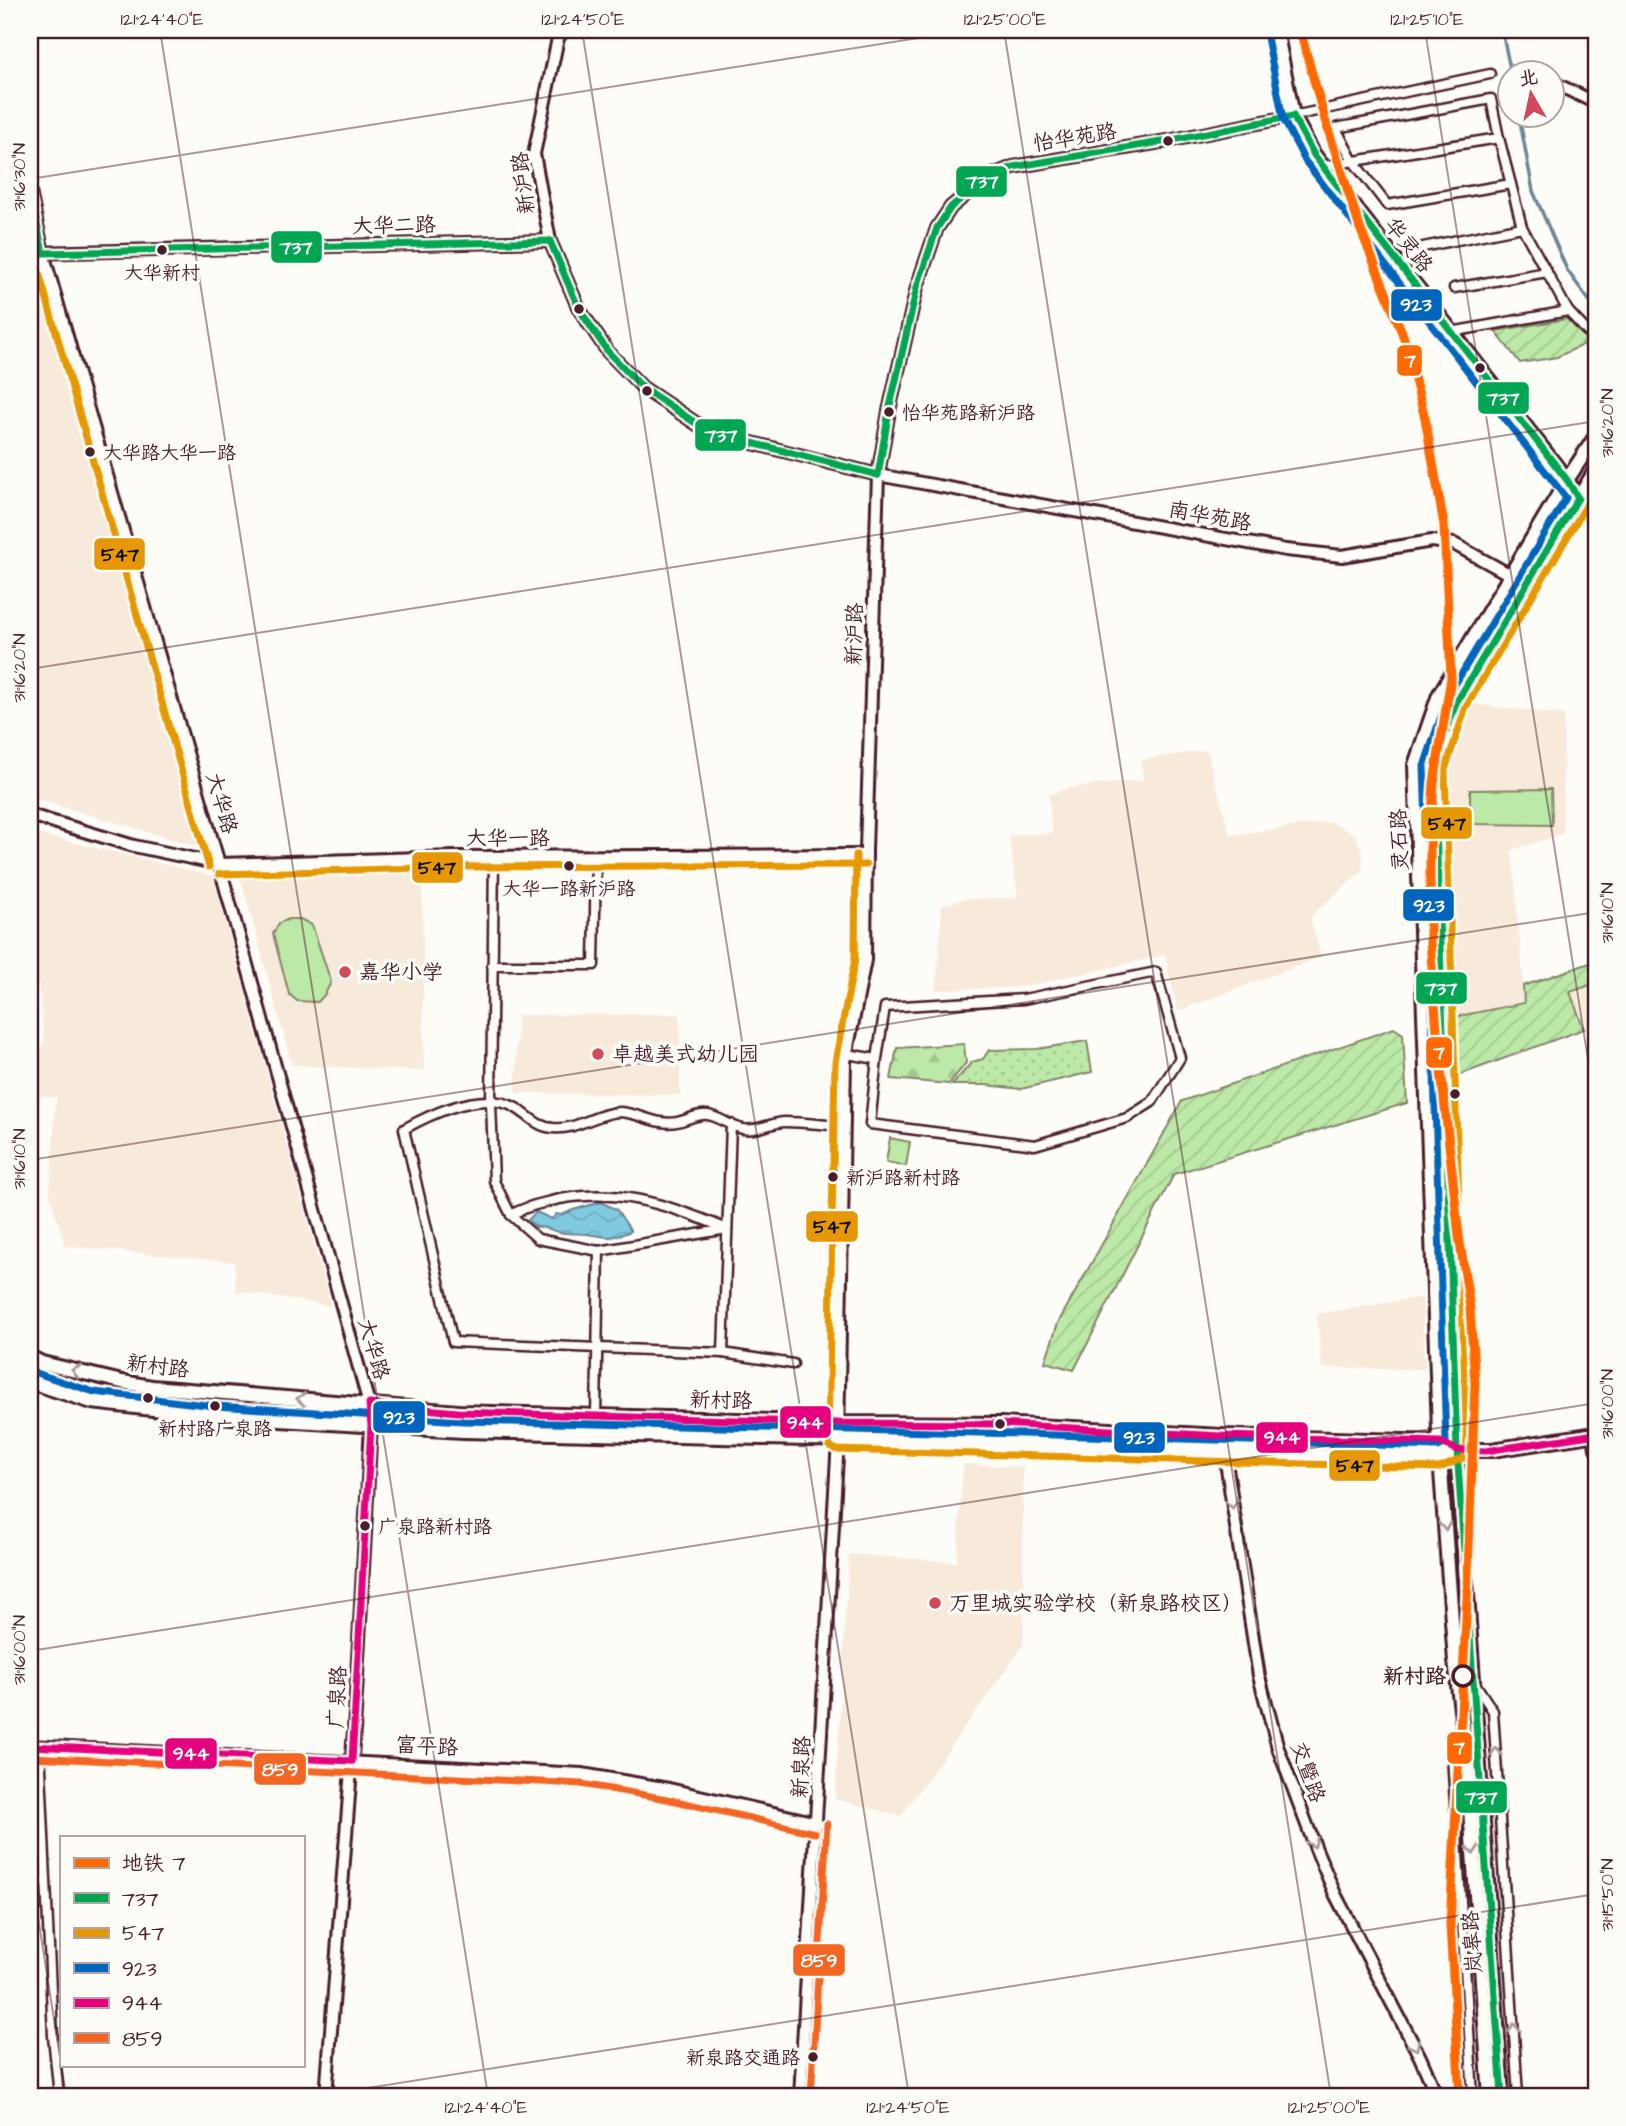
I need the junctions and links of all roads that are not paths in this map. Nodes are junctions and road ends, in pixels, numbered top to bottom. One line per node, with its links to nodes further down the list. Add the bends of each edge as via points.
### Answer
1 (564, 30): 13 (street, 新沪路, via 558,38 534,154)
2 (1276, 30): 6 (main road, 华灵路)
3 (1490, 74): 6 (street, 怡华苑路)
4 (1566, 89): 5 (street)
5 (1596, 103)
6 (1293, 116): 9 (main road, 华灵路); 24 (street, 怡华苑路, via 1013,167 986,178 951,207 937,228 917,287)
7 (1499, 138): 8 (street); 8 (street, via 1491,99 1336,128); 10 (street)
8 (1353, 162): 9 (street); 10 (street, via 1387,205)
9 (1323, 166): 20 (main road, 华灵路)
10 (1511, 184): 12 (street)
11 (30, 192): 16 (street, 大华路)
12 (1522, 227): 14 (street); 17 (street)
13 (550, 241): 16 (street, 大华二路); 24 (street, 新沪路, via 579,309 608,352 643,388 709,432)
14 (1423, 247)
15 (30, 253): 16 (street, 大华二路)
16 (43, 253): 33 (street, 大华路)
17 (1547, 272): 18 (street); 19 (street)
18 (1454, 288)
19 (1568, 311): 20 (street); 21 (street)
20 (1451, 332): 25 (main road, 华灵路)
21 (1596, 341)
22 (1596, 436): 25 (main road, 灵石路)
23 (1596, 469): 26 (main road, 灵石路)
24 (878, 475): 27 (street, 南华苑路, via 1286,550 1342,555 1433,541 1454,544); 30 (street, 新沪路)
25 (1567, 480): 26 (main road, 华灵路); 27 (main road, 灵石路)
26 (1578, 498): 28 (main road, 灵石路)
27 (1510, 576): 28 (street, 南华苑路); 55 (main road, 灵石路, via 1439,695 1415,765)
28 (1527, 584): 57 (main road, 灵石路, via 1456,703 1434,768)
29 (30, 815): 33 (street, 大华一路, via 134,846)
30 (866, 855): 32 (street, 大华一路); 35 (street, 新沪路, via 865,960)
31 (494, 857): 32 (street, 大华一路); 33 (street, 大华一路); 34 (street)
32 (597, 857): 34 (street, via 594,965)
33 (219, 864): 48 (street, 大华路)
34 (492, 965): 37 (street)
35 (847, 1054): 36 (street); 39 (street, 新沪路)
36 (877, 1059): 36 (street, via 870,1124 1035,1145 1127,1118 1152,1101 1180,1058 1156,972 1024,999 885,1007)
37 (491, 1102): 38 (street, via 515,1108 531,1121 553,1128 617,1112 676,1123 707,1114); 40 (street, via 494,1181); 43 (street, via 470,1102 433,1113 404,1129 453,1342)
38 (731, 1124): 39 (street, via 745,1130 783,1122); 41 (street)
39 (844, 1126): 50 (street, 新沪路)
40 (511, 1215): 41 (street, via 558,1199 596,1194 673,1207); 42 (street, via 538,1239)
41 (727, 1229): 42 (street); 44 (street)
42 (599, 1251): 43 (street)
43 (597, 1348): 44 (street); 49 (street)
44 (723, 1353): 46 (street)
45 (30, 1357): 48 (main road, 新村路, one-way to 45, via 142,1385)
46 (793, 1364)
47 (30, 1382): 51 (main road, 新村路, via 92,1402)
48 (369, 1404): 49 (main road, 新村路); 51 (street, 大华路)
49 (596, 1416): 50 (main road, 新村路)
50 (838, 1423): 53 (main road, 新村路, via 1000,1424); 54 (street, 新沪路)
51 (371, 1426): 54 (main road, 新村路); 63 (street, 广泉路)
52 (1595, 1434): 56 (street); 57 (main road, 新村路, via 1492,1450)
53 (1222, 1436): 55 (main road, 新村路); 58 (street, 交暨路)
54 (838, 1440): 58 (main road, 新村路); 64 (street, 新泉路)
55 (1440, 1442): 57 (main road, 新村路); 59 (main road, 灵石路)
56 (1596, 1448)
57 (1457, 1450): 59 (main road, 新村路); 60 (main road, 岚皋路)
58 (1224, 1451): 59 (main road, 新村路); 69 (street, 交暨路, one-way to 69, via 1259,1676 1278,1748 1335,1894)
59 (1440, 1458): 61 (main road, 岚皋路, one-way to 61)
60 (1474, 1683): 65 (main road, 岚皋路); 73 (street, one-way to 60, via 1493,1711)
61 (1462, 1717): 65 (main road, 岚皋路, one-way to 65); 70 (street, via 1452,1756)
62 (35, 1746): 63 (street, 富平路); 66 (street)
63 (352, 1761): 64 (street, 富平路, via 582,1774); 67 (street, 广泉路)
64 (817, 1823): 68 (street, 新泉路)
65 (1489, 1987): 71 (main road, 岚皋路); 72 (main road, 岚皋路)
66 (59, 2096)
67 (326, 2096)
68 (800, 2096)
69 (1437, 2096)
70 (1473, 2096)
71 (1490, 2096)
72 (1502, 2096)
73 (1518, 2096)

